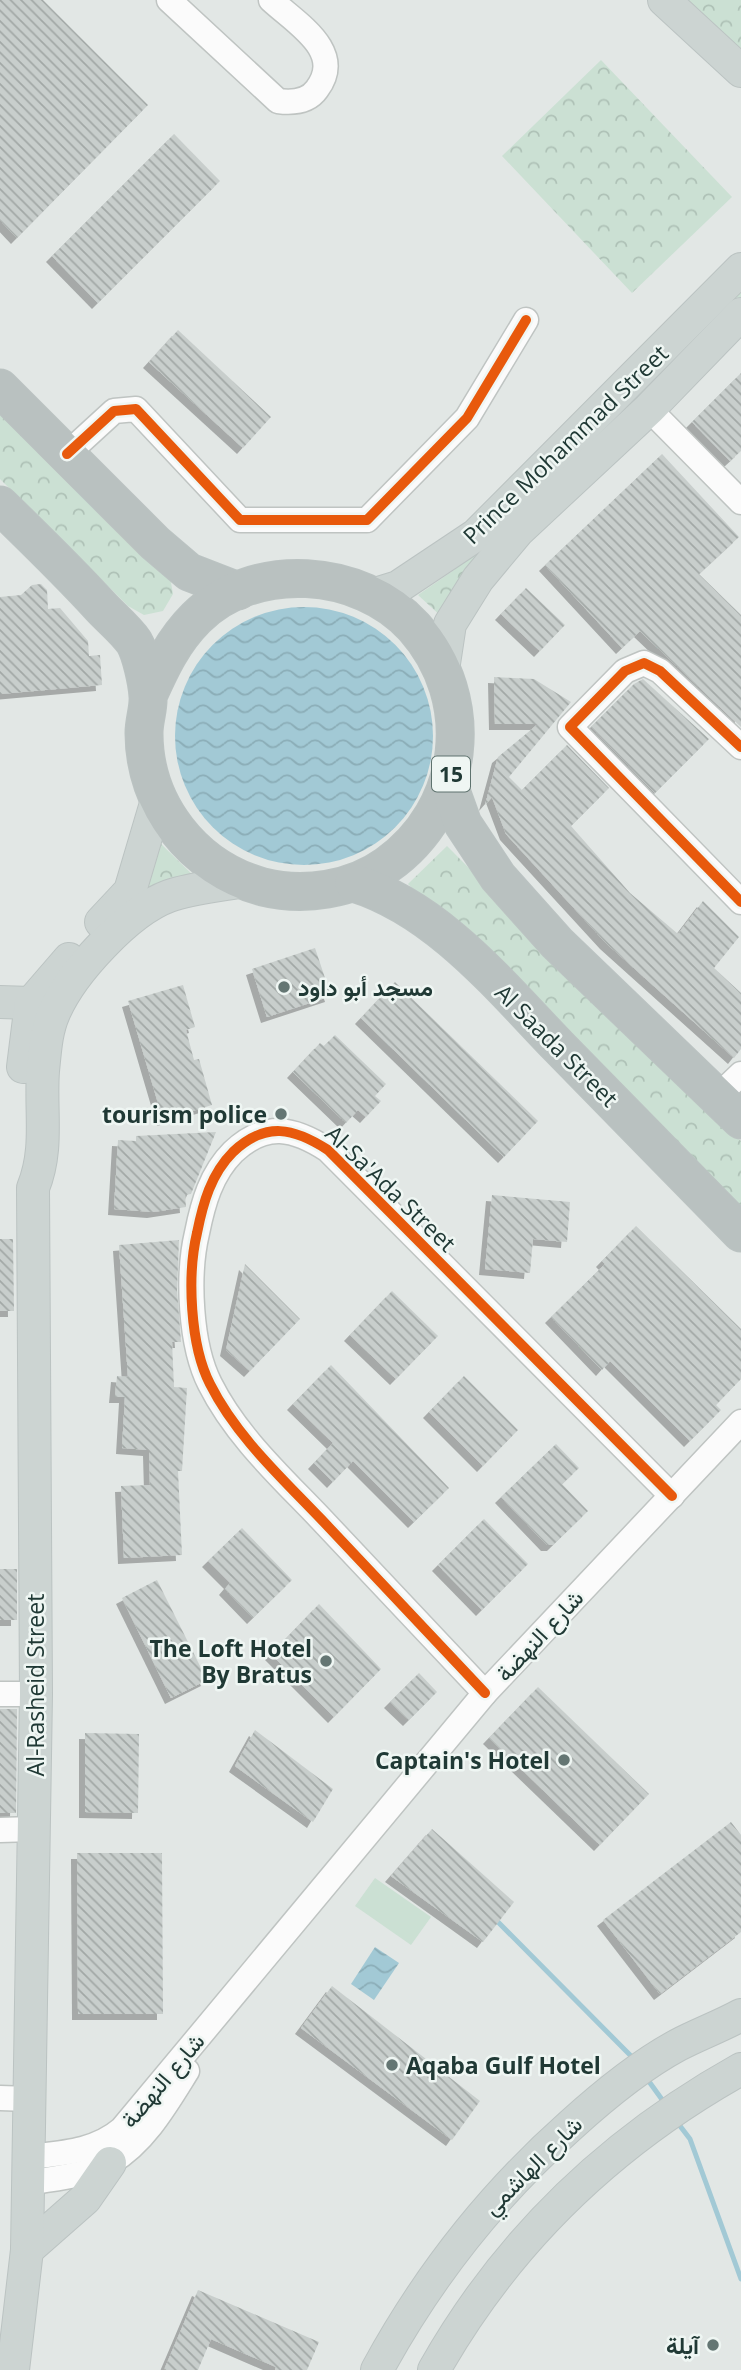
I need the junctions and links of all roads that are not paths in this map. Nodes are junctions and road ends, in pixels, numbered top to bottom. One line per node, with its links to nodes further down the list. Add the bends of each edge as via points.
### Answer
1 (169, 0): 2 (street, via 278,101 294,103 312,96 324,79 328,62 317,41)
2 (271, 0)
3 (664, 0): 4 (main road)
4 (741, 71)
5 (741, 270): 14 (main road, Prince Mohammad Street, via 476,535 397,587)
6 (741, 314): 9 (main road, Prince Mohammad Street / 15)
7 (527, 320): 10 (street, via 467,418 367,520 240,520 136,409 114,411)
8 (0, 388): 10 (highway)
9 (649, 409): 11 (street); 15 (main road, Prince Mohammad Street / 15, via 517,531 478,579 450,624)
10 (67, 454): 13 (highway, via 189,572)
11 (741, 502)
12 (0, 505): 16 (highway, 15, via 135,644)
13 (238, 591): 14 (highway, 15, via 271,580 306,578 340,583); 16 (highway, 15, via 198,616 167,652)
14 (372, 595): 15 (highway, 15, via 414,627)
15 (443, 670): 18 (highway, 15, via 457,737)
16 (148, 696): 19 (highway, 15, via 147,766)
17 (741, 747): 22 (street, via 660,671 644,663 625,671 570,727)
18 (449, 785): 21 (highway, 15, via 438,811 402,854); 25 (highway, via 463,824 498,877 557,943 676,1060)
19 (158, 800): 20 (highway, 15, via 179,834 207,862); 23 (main road, Al-Rasheid Street, via 130,891)
20 (243, 881): 21 (highway, 15, via 279,891 317,891); 23 (main road, Al-Rasheid Street, via 170,896 140,911 81,971)
21 (354, 883): 27 (highway, Al Saada Street, via 397,899 443,933)
22 (741, 902)
23 (22, 1013): 24 (main road, Al-Rasheid Street); 26 (main road, Al-Rasheid Street, via 47,1035 43,1158)
24 (12, 1058): 26 (main road, Al-Rasheid Street, via 22,1173)
25 (733, 1097)
26 (33, 1188): 32 (main road, Al-Rasheid Street)
27 (741, 1233)
28 (741, 1422): 29 (street, شارع النهضة)
29 (672, 1496): 31 (street, شارع النهضة); 31 (street, Al-Sa'Ada Street, via 328,1150 303,1134 281,1130 256,1135 233,1152 213,1178 192,1254 197,1341 208,1382 231,1421 276,1472)
30 (0, 1693): 32 (street)
31 (485, 1693): 36 (street, شارع النهضة)
32 (36, 1694): 33 (main road, Al-Rasheid Street)
33 (33, 1829): 34 (street); 38 (main road, Al-Rasheid Street)
34 (0, 1830)
35 (741, 2015): 43 (main road, شارع الهاشمي, via 678,2045 591,2107 522,2170 466,2232 418,2298)
36 (215, 2020): 39 (street, شارع النهضة, via 143,2134); 40 (street, شارع النهضة, via 111,2138)
37 (741, 2069): 44 (main road, شارع الهاشمي, via 713,2084 579,2183 513,2255)
38 (14, 2099): 40 (main road, Al-Rasheid Street)
39 (110, 2163): 40 (street, شارع النهضة, via 87,2171); 41 (main road, via 85,2199)
40 (27, 2170): 41 (main road, Al-Rasheid Street)
41 (27, 2250): 42 (main road, Al-Rasheid Street)
42 (12, 2370)
43 (377, 2370)
44 (434, 2370)

